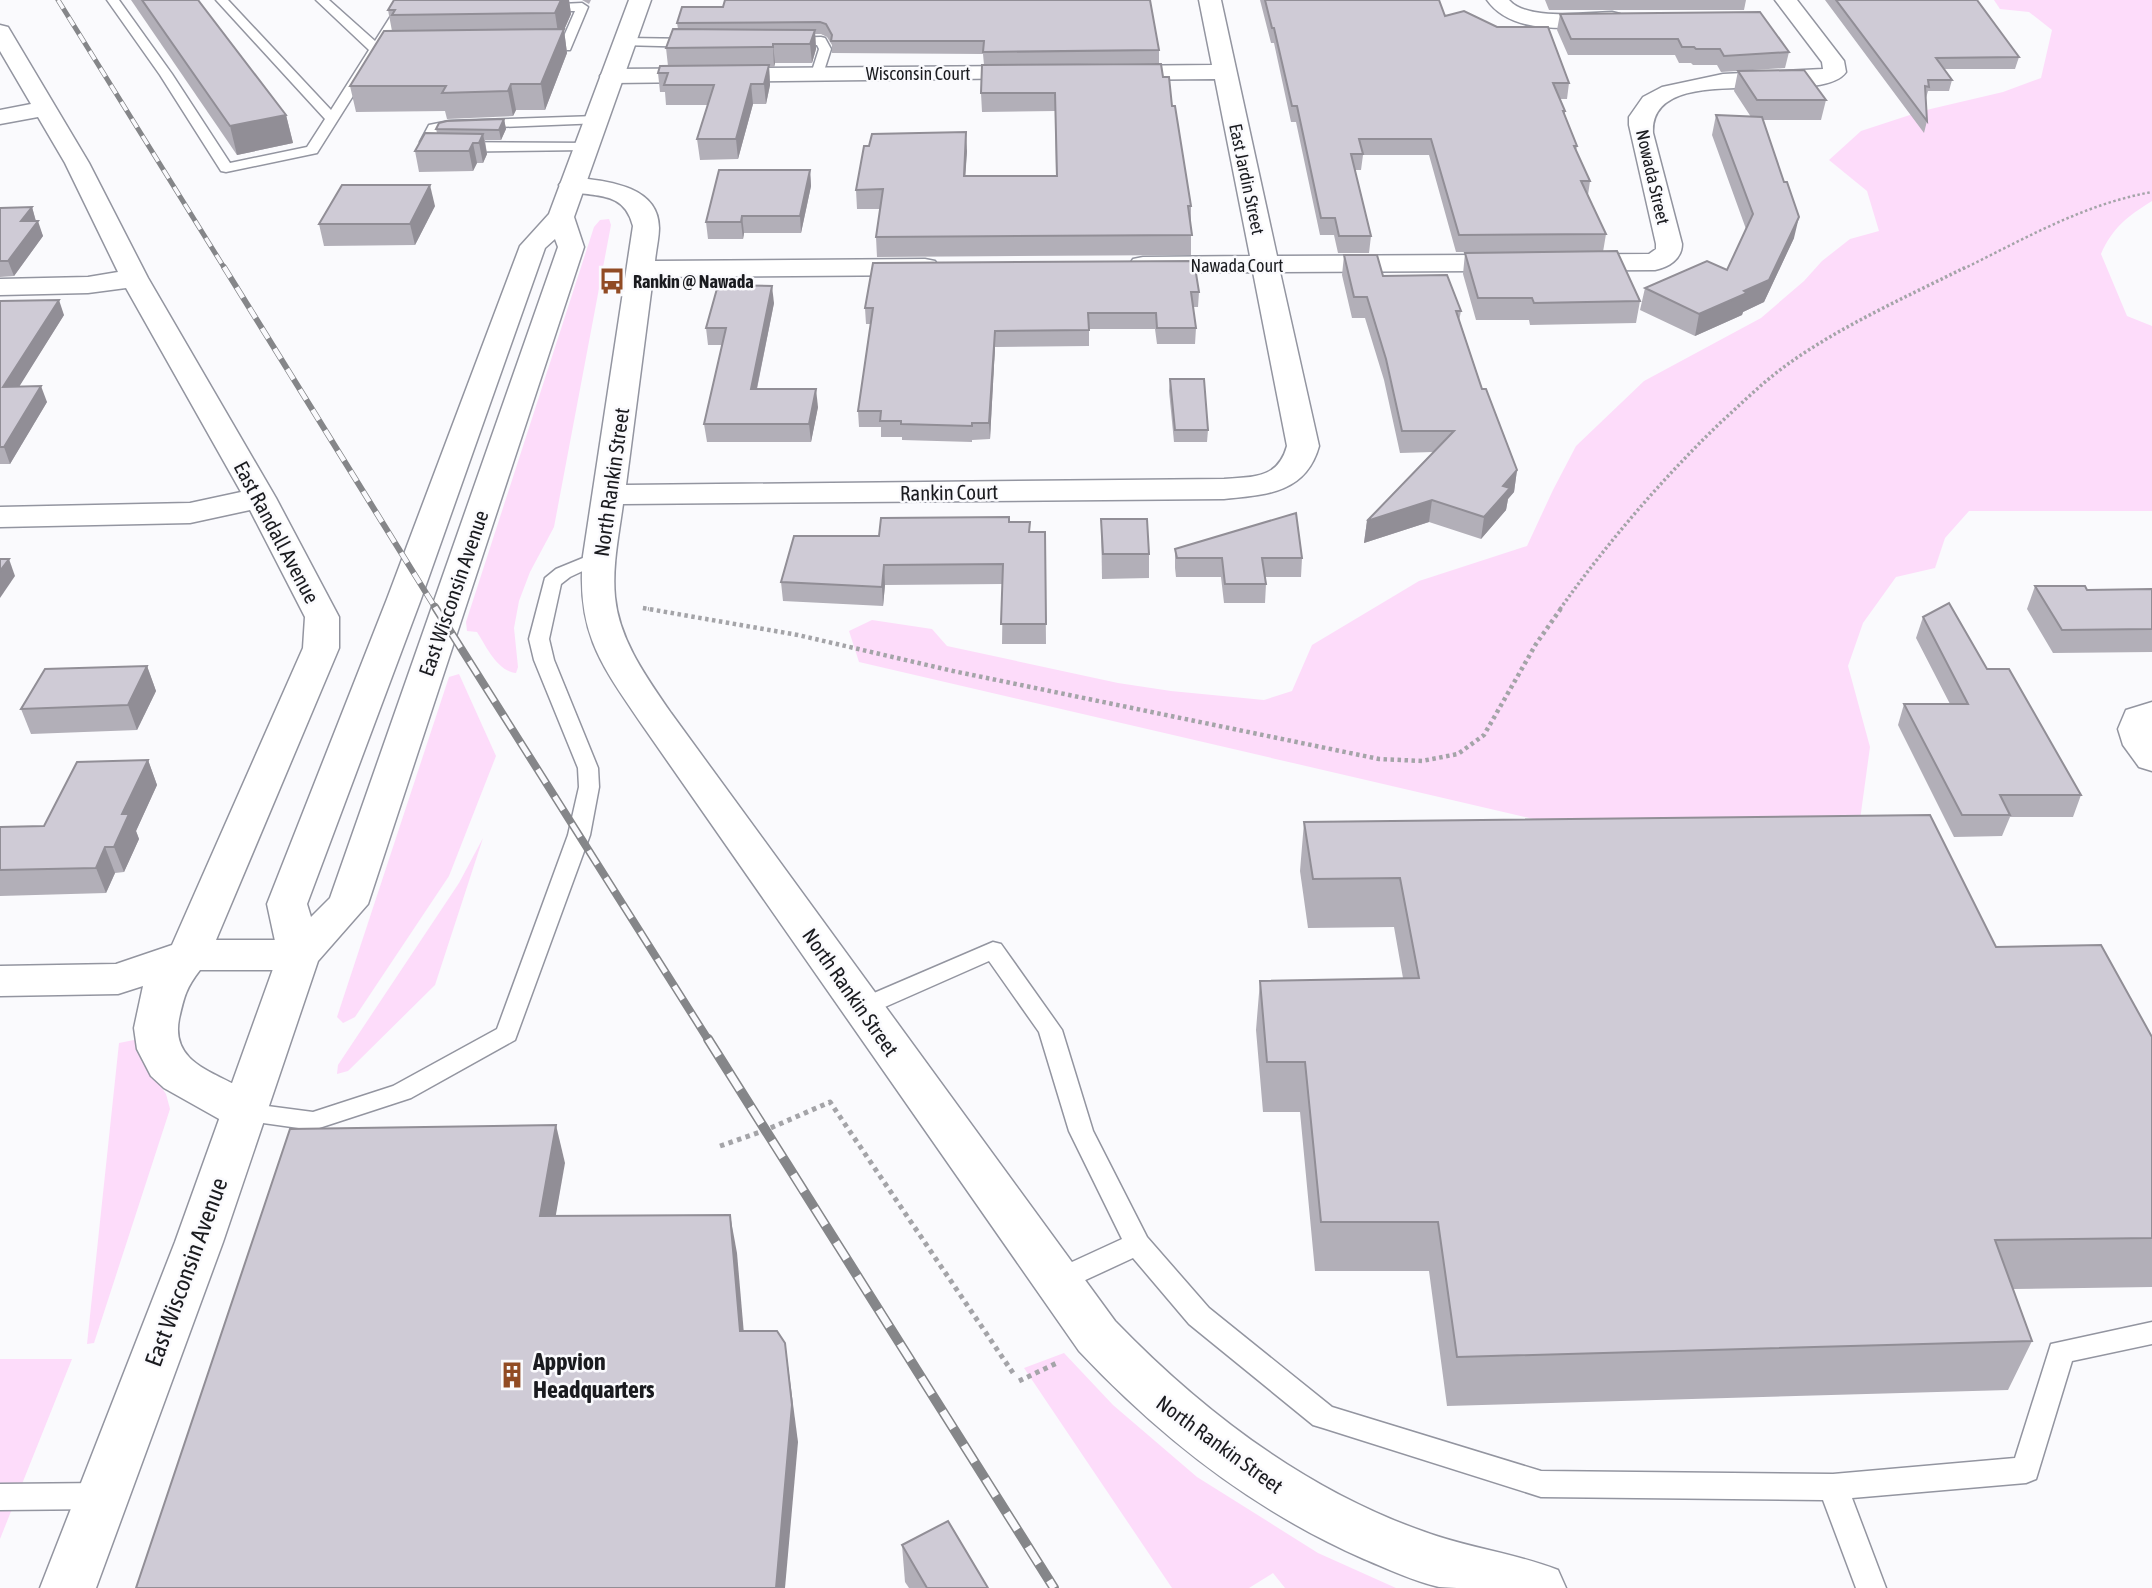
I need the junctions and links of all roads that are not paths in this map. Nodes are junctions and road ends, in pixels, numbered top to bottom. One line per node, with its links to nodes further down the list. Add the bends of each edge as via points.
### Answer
1 (113, 0): 26 (lane, via 226,168 312,150)
2 (222, 0): 26 (lane)
3 (323, 0): 17 (lane)
4 (640, 0): 13 (street, East Wisconsin Avenue)
5 (1210, 0): 19 (street, East Jardin Street)
6 (1498, 0): 11 (street, via 1505,11 1531,18)
7 (409, 5): 17 (lane)
8 (526, 7): 16 (lane, via 582,7 566,47)
9 (1793, 9): 10 (street); 30 (street, Nowada Street, via 1833,61 1836,68 1831,75 1703,83 1661,97 1640,118 1669,244)
10 (1771, 18)
11 (1632, 19)
12 (1, 33): 24 (street, East Randall Avenue)
13 (625, 42): 15 (lane); 23 (street, East Wisconsin Avenue)
14 (781, 42): 22 (lane, via 821,41 825,49)
15 (713, 43)
16 (526, 48)
17 (376, 49): 18 (lane); 26 (lane)
18 (417, 49)
19 (1225, 72): 21 (street); 32 (street, East Jardin Street)
20 (1060, 73): 22 (street, Wisconsin Court)
21 (1086, 73)
22 (817, 74): 23 (street, Wisconsin Court)
23 (612, 76): 27 (street, East Wisconsin Avenue)
24 (45, 109): 25 (street); 35 (street, East Randall Avenue)
25 (0, 117)
26 (332, 119)
27 (596, 120): 28 (street, East Wisconsin Avenue); 28 (lane, via 449,125 434,128 427,142 437,148)
28 (587, 146): 29 (street, East Wisconsin Avenue)
29 (567, 201): 34 (street, North Rankin Street, via 625,193 639,204 646,226); 45 (street, East Wisconsin Avenue, via 571,247 348,904); 45 (street, East Wisconsin Avenue, via 533,246 288,904)
30 (1664, 257): 32 (street, Nawada Court, via 1640,264)
31 (1120, 265): 32 (street, Nawada Court)
32 (1266, 265): 37 (street, East Jardin Street, via 1303,446 1301,460)
33 (944, 267): 34 (street)
34 (640, 270): 38 (street, North Rankin Street)
35 (134, 278): 36 (street, via 88,285); 39 (street, East Randall Avenue)
36 (0, 287)
37 (1287, 475): 38 (street, Rankin Court, via 1259,486 1224,489)
38 (610, 495): 41 (street, North Rankin Street)
39 (260, 498): 40 (street, via 190,513); 44 (street, East Randall Avenue, via 322,617 321,648)
40 (0, 517)
41 (600, 556): 48 (street, North Rankin Street, via 598,603 608,640 627,675); 50 (lane, via 552,582 546,600 539,639 588,768 589,787 579,835 508,1034 402,1092 313,1121)
42 (2145, 716): 43 (street, via 2135,727)
43 (2152, 759)
44 (189, 955): 45 (street); 46 (street); 49 (street, East Randall Avenue, via 165,985)
45 (299, 955): 50 (street, East Wisconsin Avenue)
46 (118, 979): 47 (street); 49 (street)
47 (0, 981)
48 (861, 1008): 51 (lane, via 993,950 1050,1030 1081,1131); 52 (street, North Rankin Street)
49 (156, 1028): 50 (street, via 167,1064)
50 (244, 1112): 55 (street, East Wisconsin Avenue)
51 (1137, 1244): 52 (lane); 54 (lane, via 1199,1317 1323,1416 1541,1484)
52 (1057, 1281): 58 (street, North Rankin Street, via 1097,1336 1156,1399 1226,1453 1300,1501 1399,1548 1481,1576)
53 (2152, 1333): 54 (lane, via 2061,1352 2026,1470)
54 (1833, 1488): 59 (lane)
55 (103, 1496): 56 (lane); 57 (street, East Wisconsin Avenue)
56 (0, 1497)
57 (68, 1588)
58 (1538, 1588)
59 (1871, 1588)

